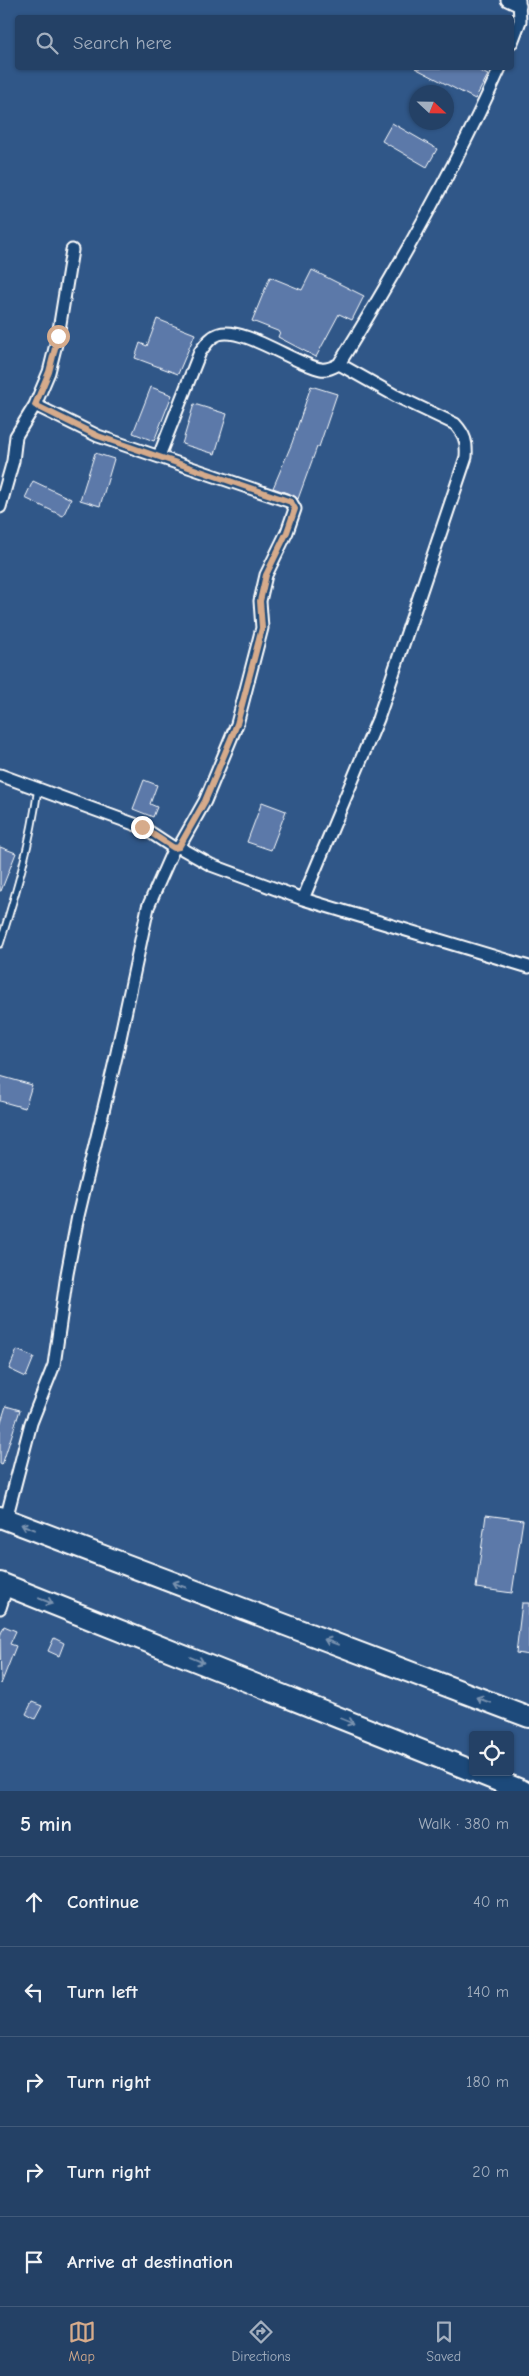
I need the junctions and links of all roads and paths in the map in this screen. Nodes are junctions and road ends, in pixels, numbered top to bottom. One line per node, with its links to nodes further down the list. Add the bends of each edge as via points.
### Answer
1 (507, 0): 2 (street)
2 (520, 3): 3 (street, via 520,21)
3 (514, 37)
4 (499, 70): 6 (street, via 440,187)
5 (72, 250): 7 (street, via 56,345)
6 (339, 364): 8 (street, via 331,369 320,369 230,333 210,338 200,352); 13 (street, via 454,424 467,441 466,457 378,719)
7 (35, 405): 8 (street, via 98,436); 9 (street, via 16,436 13,461)
8 (159, 456): 12 (street, via 291,502 295,509 266,575 260,601 262,628 237,724 205,801)
9 (0, 507)
10 (0, 774): 11 (street)
11 (38, 788): 12 (street, via 142,827); 14 (lane, via 33,825)
12 (177, 848): 13 (street, via 211,865); 16 (street, via 148,908 78,1216 54,1365 31,1423)
13 (303, 899): 15 (street)
14 (0, 944)
15 (529, 967)
16 (3, 1518): 19 (highway, one-way to 16)
17 (4, 1585): 18 (street); 20 (highway, one-way to 20)
18 (0, 1608)
19 (529, 1717)
20 (469, 1770)
21 (484, 1776): 22 (highway)
22 (523, 1791)

